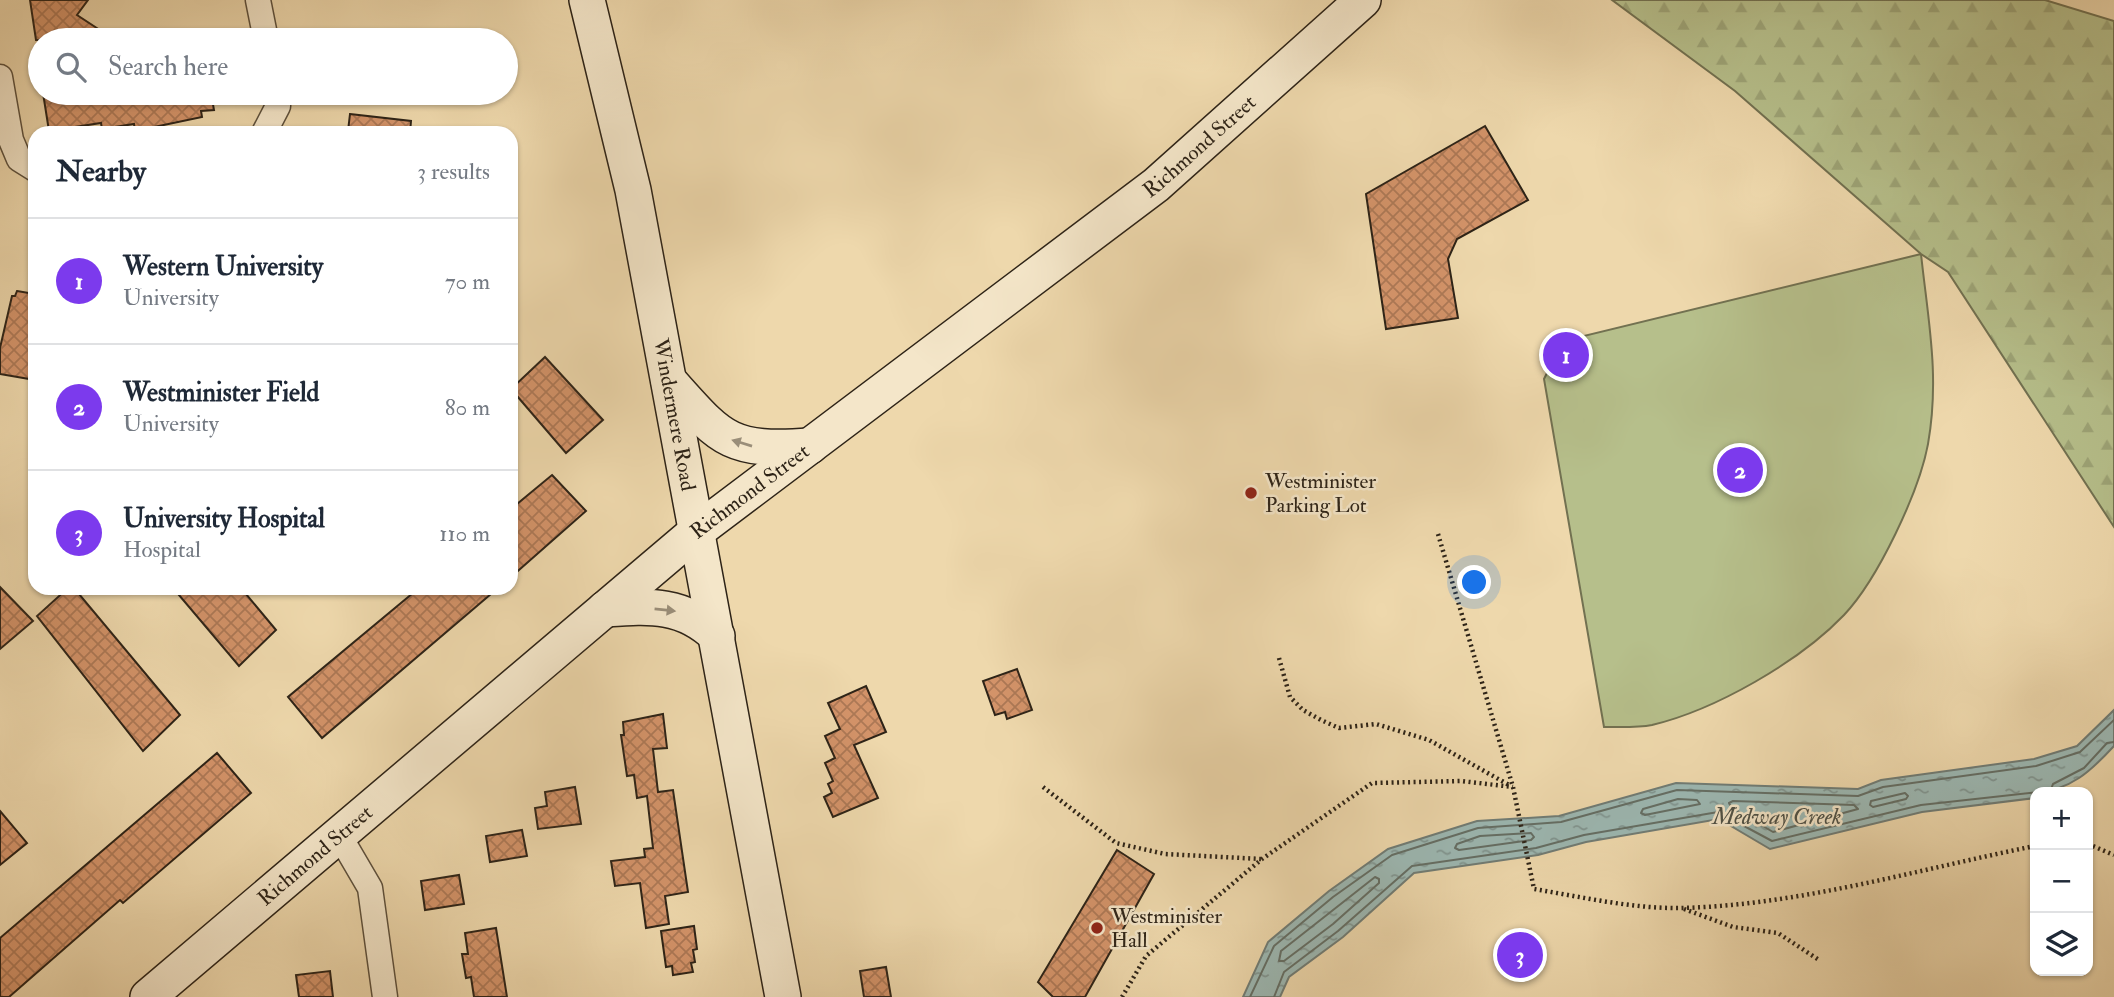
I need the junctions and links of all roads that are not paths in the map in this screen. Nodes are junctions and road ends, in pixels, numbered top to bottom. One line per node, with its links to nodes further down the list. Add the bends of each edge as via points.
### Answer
1 (258, 0): 4 (street)
2 (587, 0): 9 (main road, Windermere Road, via 633,190)
3 (1363, 0): 10 (main road, Richmond Street, via 1156,185)
4 (264, 28)
5 (0, 76): 8 (street, via 11,140 19,159)
6 (278, 105): 7 (street)
7 (268, 126)
8 (28, 165)
9 (669, 381): 10 (main road, one-way to 9, via 775,449 738,444 705,420); 11 (main road, Windermere Road)
10 (810, 446): 11 (main road, Richmond Street)
11 (697, 531): 12 (main road, Richmond Street); 13 (main road, Windermere Road)
12 (605, 609): 13 (main road, one-way to 13, via 683,612); 14 (main road, Richmond Street)
13 (716, 636): 17 (main road, Windermere Road)
14 (339, 835): 15 (main road, Richmond Street); 16 (street, via 370,888)
15 (148, 997)
16 (385, 997)
17 (783, 997)

